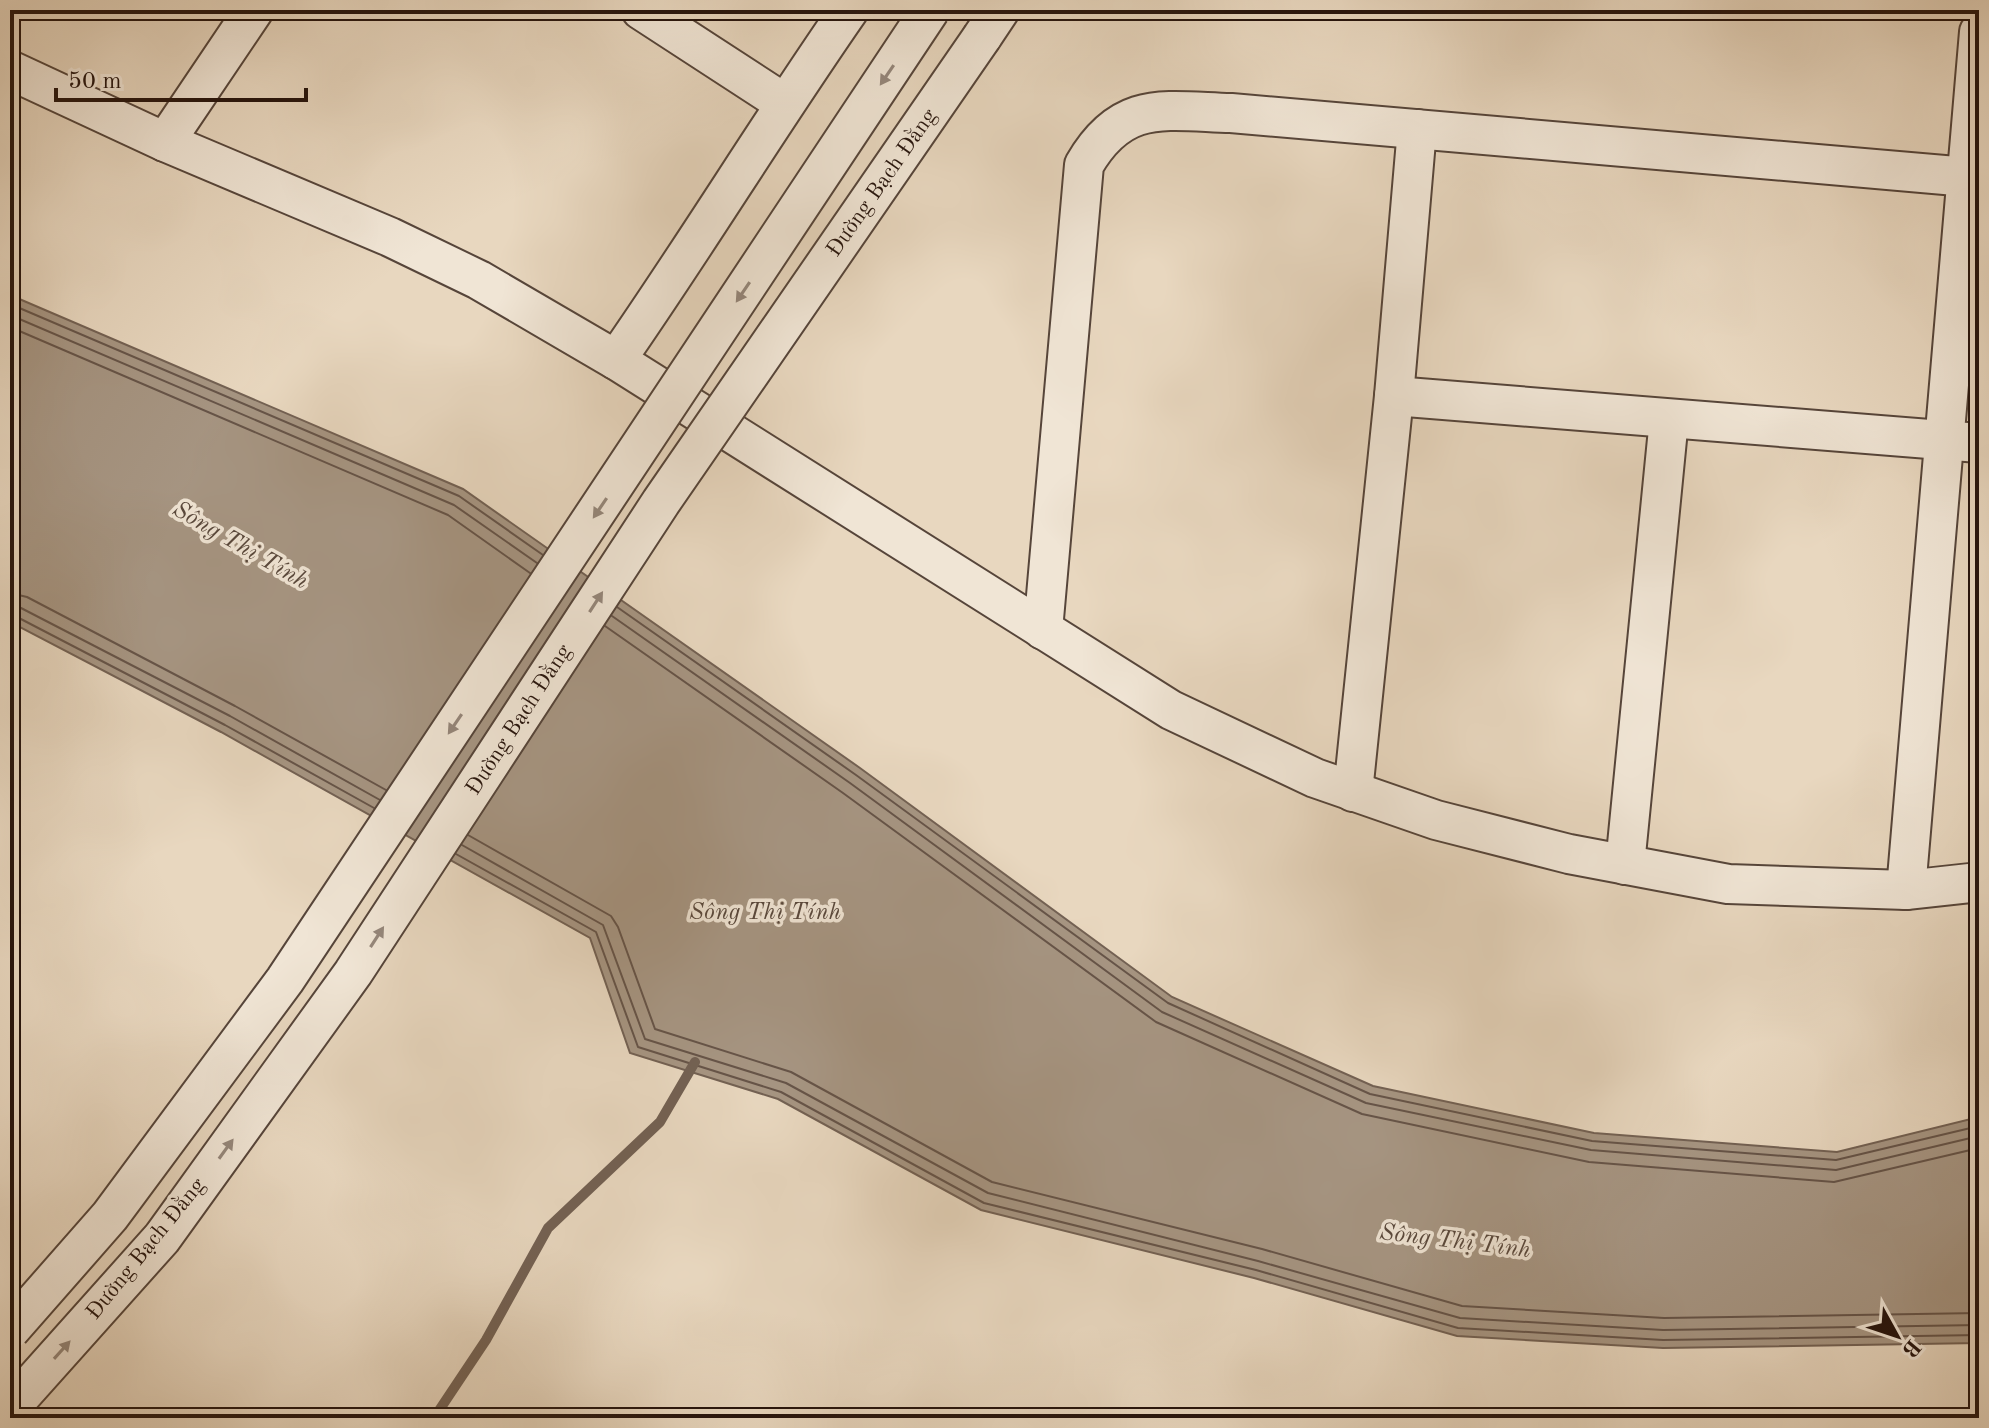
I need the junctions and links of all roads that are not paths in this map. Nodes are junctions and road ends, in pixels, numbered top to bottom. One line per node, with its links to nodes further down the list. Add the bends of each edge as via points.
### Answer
1 (254, 10): 10 (street)
2 (641, 10): 8 (street)
3 (849, 10): 8 (street)
4 (930, 10): 21 (street, one-way to 21, bridge, via 285,980 110,1216)
5 (991, 24): 22 (street, Đường Bạch Đằng, one-way to 5, bridge, via 162,1238 353,973 661,502)
6 (1979, 32): 11 (street)
7 (10, 70): 10 (street)
8 (784, 103): 12 (street)
9 (1417, 129): 11 (street); 13 (street); 16 (street, via 1160,111 1122,122 1092,150 1084,165)
10 (165, 142): 12 (street, via 403,243 479,280)
11 (1973, 178): 15 (street)
12 (616, 360): 16 (street)
13 (1394, 396): 14 (street); 17 (street)
14 (1669, 419): 15 (street); 18 (street)
15 (1963, 442): 20 (street)
16 (1043, 630): 17 (street, via 1171,710)
17 (1353, 792): 18 (street, via 1436,820)
18 (1625, 865): 20 (street, via 1728,884)
19 (1979, 882): 20 (street)
20 (1906, 890)
21 (10, 1330)
22 (10, 1408)

